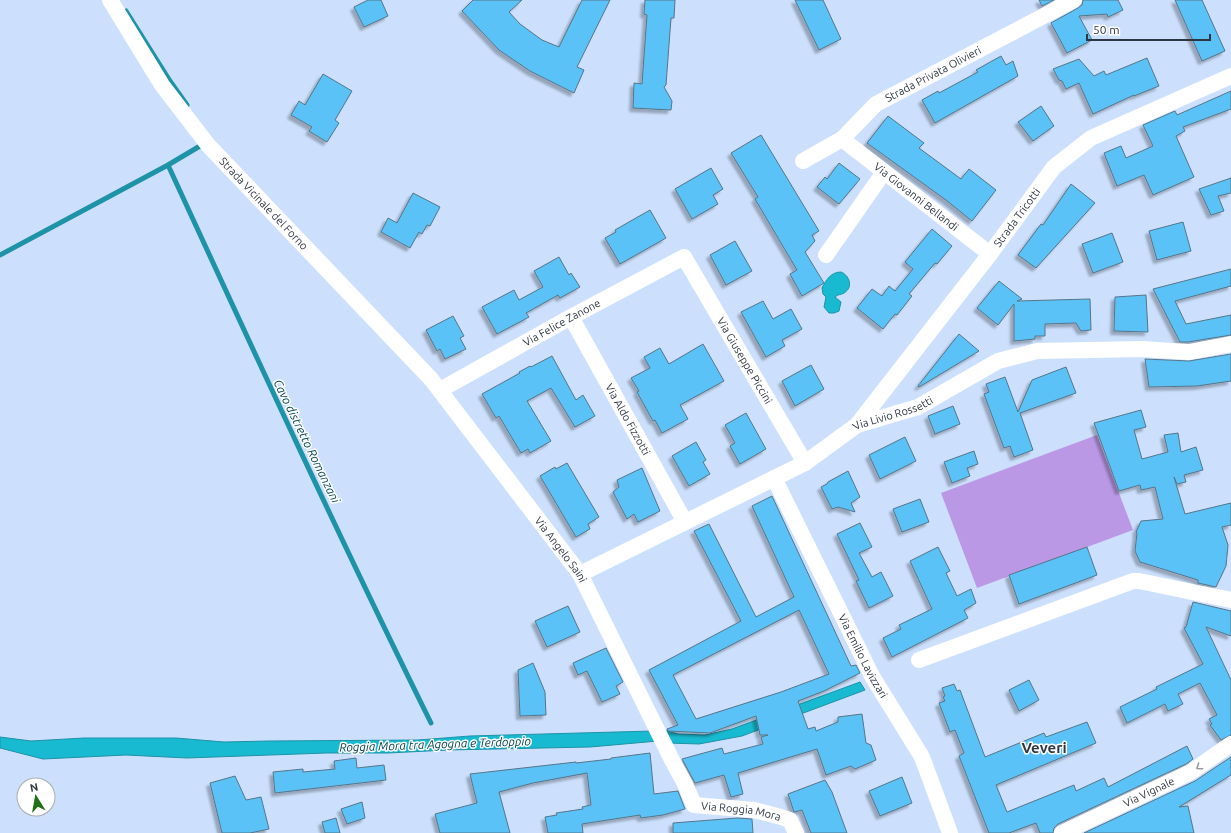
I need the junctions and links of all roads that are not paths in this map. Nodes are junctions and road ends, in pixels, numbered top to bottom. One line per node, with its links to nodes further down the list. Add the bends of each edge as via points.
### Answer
1 (110, 0): 12 (street, Strada Vicinale del Forno, via 162,85 205,141)
2 (1074, 0): 4 (street, Strada Privata Olivieri, via 876,104)
3 (1231, 76): 7 (street, Strada Tricotti, via 1091,138 1054,167)
4 (842, 139): 5 (street, Strada Privata Olivieri); 6 (street, Via Giovanni Bellandi)
5 (803, 161)
6 (884, 172): 7 (street, Via Giovanni Bellandi); 8 (street)
7 (990, 254): 13 (street, Strada Tricotti)
8 (826, 255)
9 (684, 257): 10 (street, Via Felice Zanone); 14 (street, Via Giuseppe Piccini)
10 (571, 317): 12 (street, Via Felice Zanone); 16 (street, Via Aldo Fizzotti)
11 (1231, 344): 13 (street, Via Livio Rossetti, via 1188,352 1142,349 1037,351 998,361 918,407)
12 (440, 390): 17 (street, Via Angelo Saini)
13 (857, 425): 14 (street, Via Livio Rossetti)
14 (805, 463): 15 (street, Via Livio Rossetti)
15 (774, 478): 16 (street, Via Livio Rossetti); 23 (street, Via Emilio Lavizzari, via 872,676 922,757)
16 (685, 522): 17 (street, Via Livio Rossetti)
17 (580, 574): 20 (street, Via Angelo Saini)
18 (1231, 600): 19 (street, via 1133,581)
19 (919, 660)
20 (656, 727): 22 (street, Via Roggia Mora, via 686,784 694,805 754,810 782,817 790,820)
21 (1231, 744): 24 (street, Via Vignale, one-way to 24, via 1191,772)
22 (796, 833)
23 (950, 833)
24 (1062, 833)

